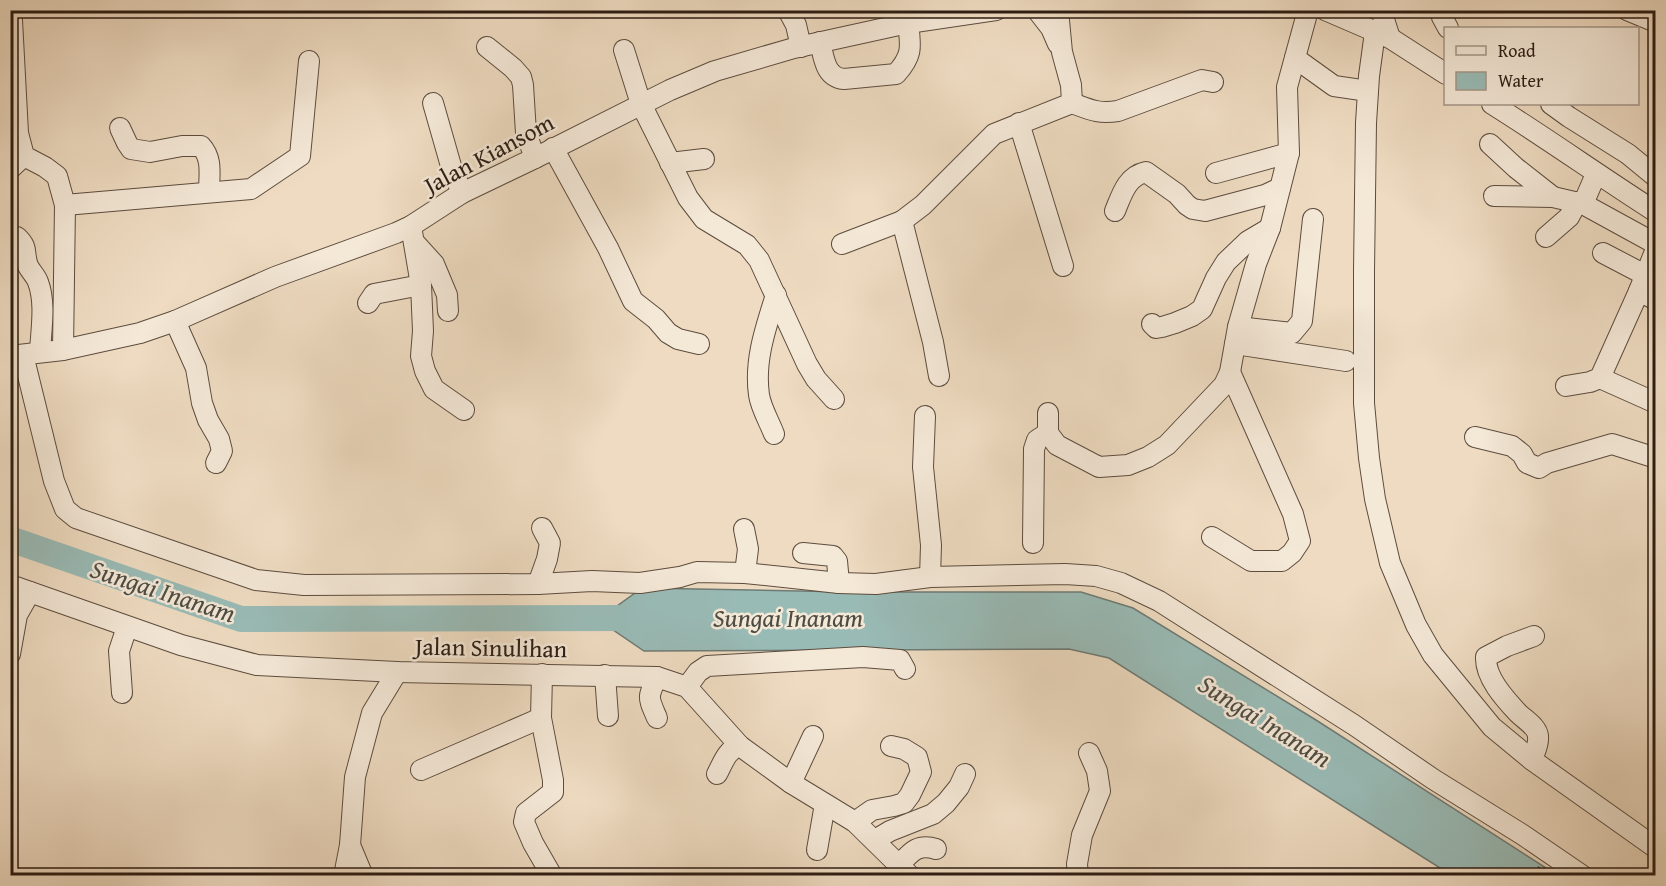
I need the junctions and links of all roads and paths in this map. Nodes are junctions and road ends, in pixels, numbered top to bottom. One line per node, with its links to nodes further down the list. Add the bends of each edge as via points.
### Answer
1 (788, 10): 17 (street)
2 (996, 10): 12 (street, Jalan Kiansom)
3 (1037, 10): 19 (street)
4 (1058, 10): 19 (street)
5 (1308, 10): 20 (street)
6 (1325, 10): 14 (street)
7 (1381, 10): 14 (street)
8 (1441, 10): 13 (street)
9 (1627, 10): 11 (street)
10 (12, 20): 37 (street)
11 (1656, 22)
12 (908, 23): 15 (street, Jalan Kiansom); 15 (street, via 910,52 896,74 835,78 828,70)
13 (1448, 27)
14 (1383, 35): 22 (street); 24 (street)
15 (820, 42): 17 (street, Jalan Kiansom)
16 (487, 47): 35 (street, via 521,77 526,133)
17 (801, 47): 27 (street, Jalan Kiansom, via 715,71)
18 (624, 50): 27 (street)
19 (1062, 52): 26 (street)
20 (1295, 58): 24 (street, via 1334,86); 34 (street, via 1287,87)
21 (309, 61): 43 (street, via 300,156 251,189)
22 (1444, 73)
23 (1213, 82): 26 (street, via 1202,80 1106,113)
24 (1368, 91): 116 (street, via 1364,402 1382,532 1400,588 1433,655 1492,727)
25 (432, 103): 44 (street)
26 (1072, 103): 30 (street)
27 (641, 104): 33 (street, Jalan Kiansom); 38 (street)
28 (1494, 105): 40 (street)
29 (1552, 105): 41 (street)
30 (1019, 123): 52 (street, via 994,134); 61 (street)
31 (120, 128): 43 (street, via 131,148 150,152 201,146 210,161)
32 (1490, 144): 46 (street)
33 (553, 148): 35 (street, Jalan Kiansom); 70 (street, via 633,301 668,333)
34 (1289, 153): 39 (street); 42 (street)
35 (535, 158): 44 (street, Jalan Kiansom)
36 (704, 159): 38 (street)
37 (17, 163): 48 (street, via 45,167 57,176)
38 (670, 163): 64 (street, via 704,219 747,245)
39 (1216, 173)
40 (1596, 174): 47 (street); 50 (street)
41 (1656, 177)
42 (1280, 188): 49 (street, via 1205,212 1187,205 1146,172 1126,184); 53 (street)
43 (209, 192): 48 (street)
44 (462, 193): 54 (street, Jalan Kiansom)
45 (1494, 196): 46 (street)
46 (1553, 197): 47 (street)
47 (1580, 203): 56 (street); 58 (street)
48 (65, 205): 71 (street)
49 (1115, 211)
50 (1656, 212)
51 (1313, 219): 69 (street, via 1302,321 1293,333)
52 (902, 221): 57 (street); 75 (street)
53 (1270, 228): 68 (street, via 1248,241 1226,262 1202,309 1162,327); 69 (street)
54 (412, 234): 62 (street); 66 (street, via 435,264 447,295); 67 (street, Jalan Kiansom, via 396,233 275,277)
55 (10, 237): 72 (street, via 17,237 25,245 28,266 42,300)
56 (1546, 237)
57 (842, 244)
58 (1656, 244)
59 (1656, 249): 63 (street)
60 (1604, 253): 63 (street)
61 (1063, 266)
62 (421, 285): 65 (street, via 374,294); 80 (street, via 421,356 425,371 434,389)
63 (1647, 289): 76 (street)
64 (776, 295): 78 (street, via 816,379); 84 (street, via 762,338 758,373 759,395)
65 (368, 303)
66 (448, 311)
67 (176, 321): 71 (street, Jalan Kiansom); 87 (street, via 196,368 208,420 221,445)
68 (1152, 324)
69 (1237, 336): 73 (street); 74 (street)
70 (699, 344)
71 (63, 350): 72 (street, Jalan Kiansom)
72 (24, 354): 96 (street, via 54,480 65,509 76,518 256,580 304,585)
73 (1346, 361)
74 (1230, 372): 83 (street, via 1224,385 1167,445 1140,461 1099,467 1057,445); 90 (street, via 1293,514 1300,542 1282,561 1251,561)
75 (939, 375)
76 (1600, 378): 77 (street); 79 (street)
77 (1566, 386)
78 (834, 399)
79 (1656, 403)
80 (464, 410)
81 (1048, 413): 83 (street)
82 (925, 416): 94 (street, via 923,468 931,545)
83 (1048, 433): 91 (street, via 1037,440 1034,449)
84 (774, 434)
85 (1475, 437): 86 (street, via 1512,446 1527,463 1539,468 1612,444)
86 (1656, 458)
87 (216, 464)
88 (542, 528): 96 (street, via 550,543)
89 (744, 529): 93 (street, via 748,549)
90 (1212, 537)
91 (1033, 543)
92 (803, 553): 95 (street, via 833,556)
93 (745, 573): 95 (street); 96 (street, via 697,572 640,583)
94 (930, 577): 95 (street, via 876,584); 133 (street, via 1065,574 1121,583 1159,601)
95 (839, 583)
96 (538, 584)
97 (10, 585): 98 (street, Jalan Sinulihan)
98 (30, 592): 99 (street, Jalan Sinulihan); 101 (street, via 17,615)
99 (127, 627): 103 (street, Jalan Sinulihan, via 257,665); 108 (street, via 119,651)
100 (1534, 636): 116 (street, via 1486,657 1490,678 1537,730 1539,739)
101 (10, 654)
102 (906, 669): 107 (street, via 900,660 863,657 707,666)
103 (397, 672): 104 (street, Jalan Sinulihan); 124 (street, via 372,713 355,777)
104 (542, 674): 105 (street, Jalan Sinulihan); 110 (street)
105 (605, 675): 106 (street, Jalan Sinulihan); 109 (street)
106 (657, 677): 107 (street, Jalan Sinulihan); 111 (street, via 650,692)
107 (687, 687): 113 (street, Jalan Sinulihan)
108 (122, 693)
109 (608, 716)
110 (541, 718): 117 (street); 131 (street, via 554,792 526,813 524,822)
111 (657, 718)
112 (813, 736): 120 (street)
113 (740, 746): 118 (street, via 726,756); 120 (street, Jalan Sinulihan)
114 (891, 747): 122 (street, via 917,757 921,772 910,795 904,803 872,810)
115 (1089, 753): 132 (street, via 1100,791 1082,835)
116 (1532, 760): 125 (street)
117 (421, 771)
118 (717, 774)
119 (964, 774): 123 (street, via 959,787 933,814)
120 (791, 783): 121 (street, Jalan Sinulihan)
121 (825, 804): 122 (street, Jalan Sinulihan); 127 (street)
122 (855, 822): 123 (street, Jalan Sinulihan)
123 (875, 840): 128 (street, Jalan Sinulihan)
124 (350, 845): 129 (street); 130 (street)
125 (1656, 848)
126 (936, 849): 128 (street, via 927,846 913,850)
127 (817, 850)
128 (905, 870)
129 (344, 876)
130 (363, 876)
131 (552, 876)
132 (1078, 876)
133 (1583, 876)

